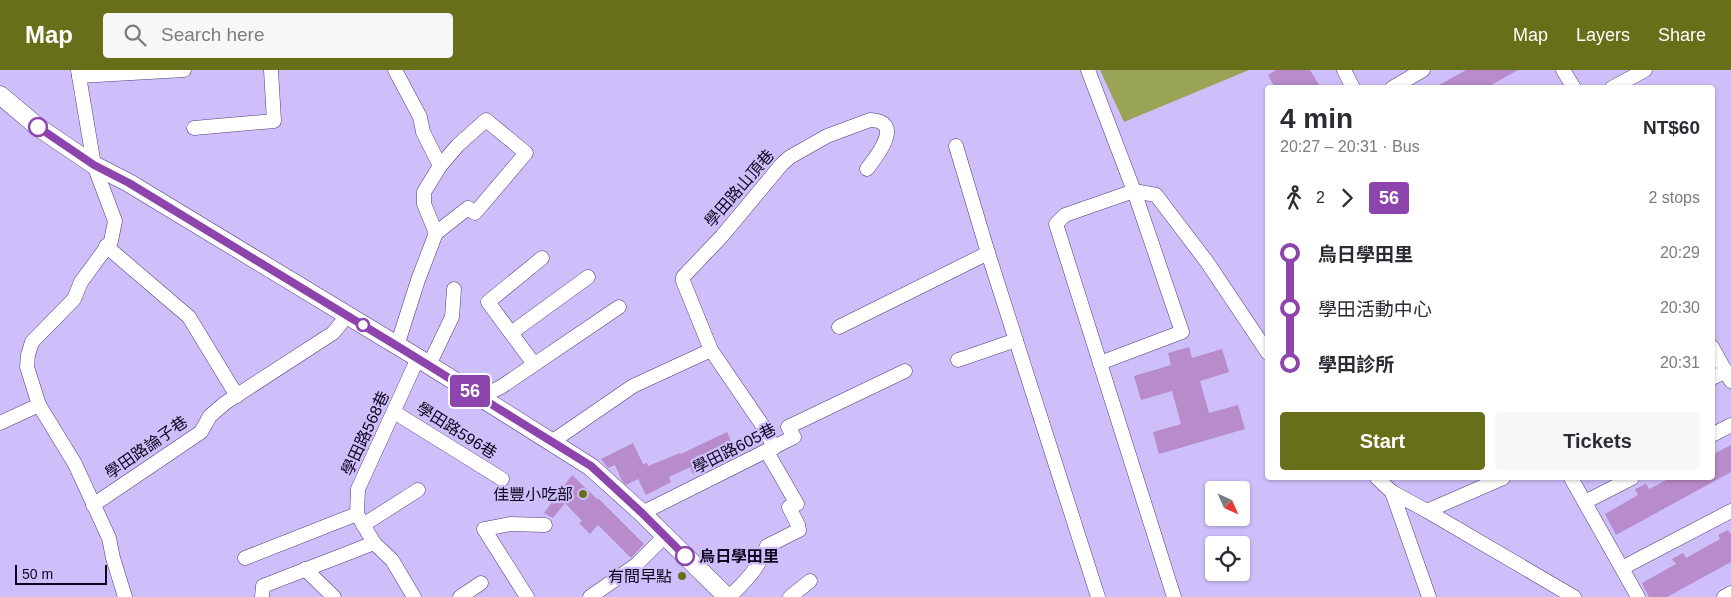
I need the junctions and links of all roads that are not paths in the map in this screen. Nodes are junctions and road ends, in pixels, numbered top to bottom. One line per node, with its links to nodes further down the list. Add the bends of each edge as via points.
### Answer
1 (184, 70): 9 (street)
2 (271, 70): 15 (street, via 274,121)
3 (395, 70): 18 (street, via 420,116 423,132)
4 (1088, 70): 20 (street)
5 (1344, 70): 10 (street)
6 (1423, 70): 11 (street)
7 (1563, 70): 12 (street)
8 (1645, 70): 13 (street)
9 (78, 73): 17 (street, 學田路論子巷)
10 (1352, 85)
11 (1397, 85)
12 (1572, 85)
13 (1618, 85)
14 (0, 95): 17 (main road, via 38,127)
15 (194, 128)
16 (956, 146): 23 (street)
17 (94, 165): 22 (street, 學田路論子巷, via 115,221 111,241); 28 (main road)
18 (440, 166): 21 (street, via 424,192 424,204); 21 (street, via 486,120 526,153 475,213 468,208)
19 (867, 169): 34 (street, 學田路山頂巷, via 885,143 886,126 876,120 827,136 796,152 686,272 683,281)
20 (1134, 191): 33 (street, via 1156,195 1207,262); 38 (street, via 1065,215 1056,224); 38 (street, via 1182,332)
21 (436, 233): 32 (street)
22 (106, 246): 43 (street, via 189,317); 45 (street, 學田路論子巷, via 81,282 74,299 32,342 27,367)
23 (988, 253): 29 (street); 31 (street)
24 (542, 258): 30 (street, via 488,302)
25 (588, 277): 30 (street)
26 (454, 289): 37 (street, 學田路568巷, via 452,317)
27 (620, 307): 39 (street)
28 (347, 316): 32 (main road); 43 (street, 學田路論子巷, via 333,332)
29 (839, 327)
30 (511, 333): 39 (street)
31 (1016, 340): 36 (street); 83 (street)
32 (397, 346): 37 (main road)
33 (1265, 349)
34 (711, 350): 50 (street, via 632,386); 51 (street, 學田路山頂巷, via 765,429)
35 (1715, 352): 41 (street)
36 (958, 360)
37 (423, 362): 44 (main road); 46 (street, 學田路568巷)
38 (1100, 363): 84 (street)
39 (534, 364): 44 (street)
40 (905, 371): 51 (street, 學田路605巷, via 788,427 794,437)
41 (1728, 376): 42 (street)
42 (1715, 378)
43 (237, 396): 60 (street, 學田路論子巷, via 210,416 201,432)
44 (480, 397): 50 (main road)
45 (40, 405): 47 (street); 60 (street, 學田路論子巷, via 75,464)
46 (394, 412): 52 (street, 學田路596巷); 64 (street, 學田路568巷, via 358,489)
47 (0, 423)
48 (1731, 425): 49 (street)
49 (1715, 433)
50 (552, 441): 63 (main road, via 591,466)
51 (770, 450): 63 (street, 學田路605巷); 81 (street, 學田路山頂巷, via 797,504 789,507 799,530 767,546 762,560)
52 (502, 479)
53 (1379, 480): 58 (street)
54 (1498, 480): 61 (street)
55 (1572, 480): 59 (street)
56 (1628, 480): 59 (street)
57 (418, 490): 64 (street)
58 (1392, 492): 61 (street); 85 (street)
59 (1585, 502): 69 (street)
60 (93, 505): 74 (street, 學田路論子巷, via 109,538)
61 (1427, 511): 86 (street)
62 (1731, 511): 69 (street)
63 (642, 513): 66 (main road)
64 (360, 520): 67 (street); 68 (street)
65 (545, 525): 79 (street, via 510,524 484,529)
66 (665, 536): 80 (street, via 636,566); 81 (main road)
67 (374, 543): 70 (street); 77 (street, via 392,560)
68 (245, 558)
69 (1622, 568): 87 (street)
70 (306, 569): 75 (street, via 263,586); 76 (street)
71 (810, 581): 82 (street)
72 (481, 583): 78 (street)
73 (1731, 593): 88 (street)
74 (124, 597)
75 (262, 597)
76 (334, 597)
77 (414, 597)
78 (460, 597)
79 (527, 597)
80 (590, 597)
81 (728, 597)
82 (790, 597)
83 (1098, 597)
84 (1174, 597)
85 (1429, 597)
86 (1574, 597)
87 (1638, 597)
88 (1724, 597)

